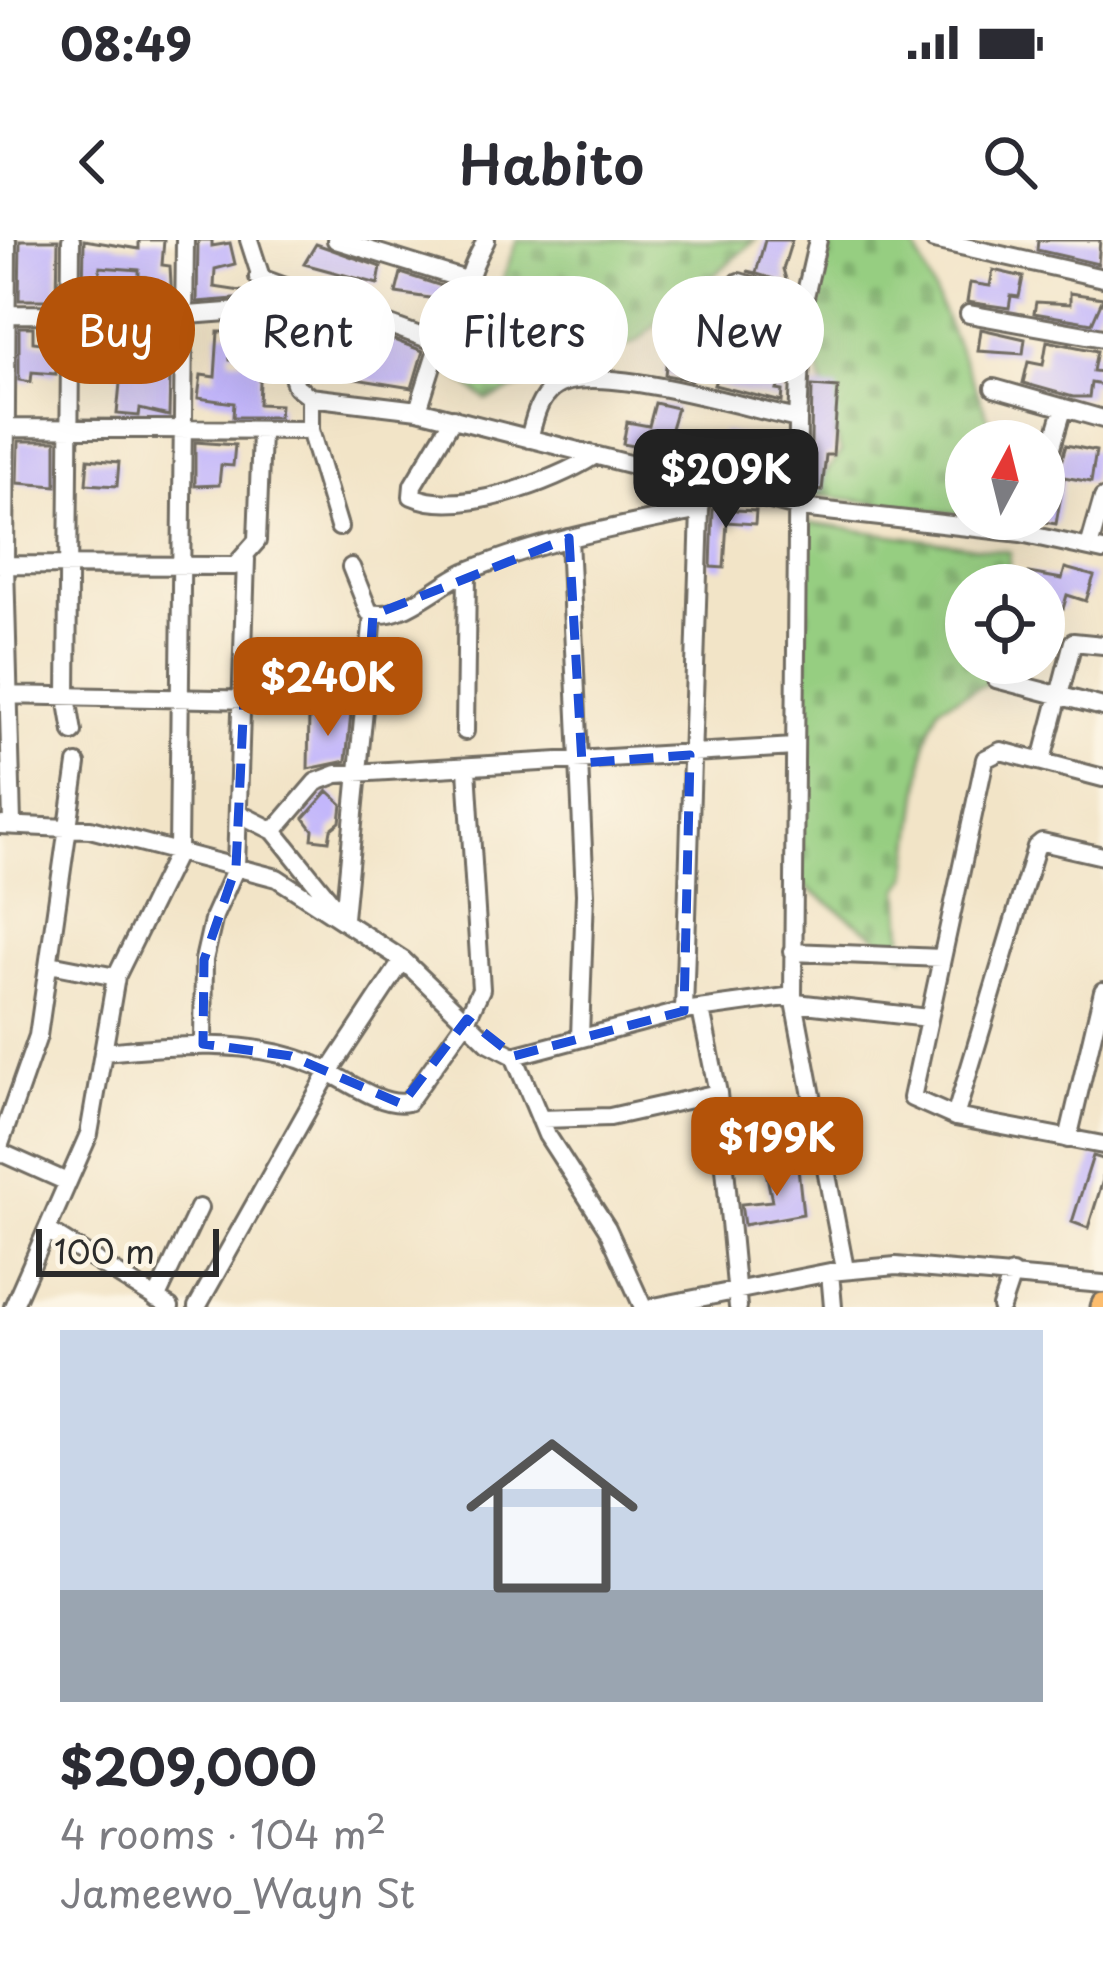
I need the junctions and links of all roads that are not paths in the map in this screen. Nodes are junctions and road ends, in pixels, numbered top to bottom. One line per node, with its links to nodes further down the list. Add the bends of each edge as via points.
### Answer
1 (7, 240): 16 (street)
2 (71, 240): 9 (street)
3 (185, 240): 10 (street)
4 (249, 240): 11 (street)
5 (336, 240): 12 (street)
6 (486, 240): 13 (street)
7 (818, 240): 14 (street)
8 (934, 240): 15 (street)
9 (71, 276)
10 (186, 276)
11 (258, 276)
12 (453, 276)
13 (468, 276)
14 (810, 276)
15 (1103, 278)
16 (4, 314): 17 (street); 33 (street)
17 (36, 314)
18 (969, 314): 19 (street)
19 (1103, 338)
20 (71, 384): 34 (street)
21 (186, 384): 36 (street)
22 (295, 384): 26 (street)
23 (426, 384): 28 (street)
24 (800, 384): 30 (street)
25 (994, 388): 27 (street)
26 (310, 397): 28 (street); 35 (street)
27 (1063, 409): 31 (street); 32 (street)
28 (418, 410): 29 (street)
29 (453, 418): 38 (street); 39 (street, via 412,496 442,503 543,484)
30 (798, 418): 38 (street, via 588,375 553,388 539,403); 42 (street)
31 (1103, 419)
32 (1060, 420)
33 (2, 428): 34 (street); 50 (street)
34 (71, 428): 36 (street); 51 (street)
35 (310, 430): 37 (street); 45 (street)
36 (185, 431): 37 (street); 53 (street)
37 (261, 433): 49 (street, via 257,541)
38 (530, 439): 39 (street)
39 (594, 456): 40 (street)
40 (704, 484): 42 (street); 43 (street)
41 (1103, 498): 48 (street)
42 (801, 508): 44 (street); 67 (street)
43 (700, 510): 46 (street); 68 (street)
44 (945, 520)
45 (339, 527)
46 (569, 538): 54 (street); 70 (street)
47 (1065, 539): 48 (street)
48 (1096, 549)
49 (246, 559): 53 (street); 61 (street)
50 (2, 565): 51 (street); 58 (street)
51 (71, 567): 53 (street); 62 (street)
52 (351, 567): 55 (street)
53 (182, 568): 60 (street)
54 (467, 572): 55 (street, via 390,614); 65 (street)
55 (373, 615): 63 (street)
56 (1103, 645): 59 (street, via 1073,642)
57 (1016, 684): 59 (street)
58 (4, 695): 62 (street); 76 (street)
59 (1059, 695): 64 (street); 69 (street)
60 (183, 697): 61 (street); 62 (street); 79 (street)
61 (244, 697): 63 (street); 75 (street)
62 (67, 698): 66 (street)
63 (367, 703): 73 (street)
64 (1103, 707)
65 (465, 730)
66 (73, 733)
67 (794, 747): 68 (street); 83 (street)
68 (689, 754): 70 (street); 90 (street)
69 (1042, 760): 74 (street); 84 (street, via 1000,751 985,759)
70 (582, 763): 72 (street); 93 (street)
71 (76, 764): 77 (street)
72 (467, 769): 73 (street); 92 (street, via 482,981)
73 (362, 771): 78 (street, via 316,782); 82 (street)
74 (1103, 778)
75 (240, 814): 78 (street); 81 (street)
76 (6, 824): 77 (street)
77 (69, 827): 79 (street); 86 (street)
78 (274, 831): 82 (street)
79 (178, 851): 81 (street); 87 (street)
80 (1103, 856): 99 (street, via 1036,847)
81 (236, 866): 82 (street, via 277,878); 94 (street, via 204,960)
82 (344, 918): 85 (street)
83 (792, 952): 84 (street); 89 (street)
84 (942, 958): 91 (street)
85 (404, 960): 92 (street); 97 (street)
86 (50, 964): 87 (street); 103 (street, via 38,1036)
87 (116, 977): 95 (street)
88 (1103, 992): 101 (street)
89 (794, 999): 90 (street); 91 (street); 107 (street)
90 (692, 1011): 93 (street); 98 (street)
91 (928, 1018): 99 (street, via 912,1098)
92 (467, 1019): 96 (street); 97 (street, via 408,1102)
93 (580, 1037): 96 (street)
94 (203, 1044): 95 (street); 97 (street, via 291,1056)
95 (104, 1052): 104 (street, via 88,1134)
96 (514, 1056): 100 (street)
97 (328, 1072): 113 (street)
98 (718, 1093): 100 (street, via 610,1117); 110 (street)
99 (955, 1118): 101 (street)
100 (540, 1119): 114 (street, via 607,1228)
101 (1069, 1139): 102 (street)
102 (1103, 1145)
103 (0, 1148): 104 (street)
104 (67, 1182): 106 (street)
105 (199, 1208): 111 (street)
106 (46, 1230): 111 (street); 112 (street)
107 (838, 1271): 108 (street); 110 (street); 116 (street)
108 (1012, 1274): 109 (street); 117 (street)
109 (1103, 1285)
110 (737, 1298): 115 (street)
111 (163, 1303)
112 (14, 1307)
113 (197, 1307)
114 (643, 1307)
115 (654, 1307)
116 (833, 1307)
117 (1001, 1307)

